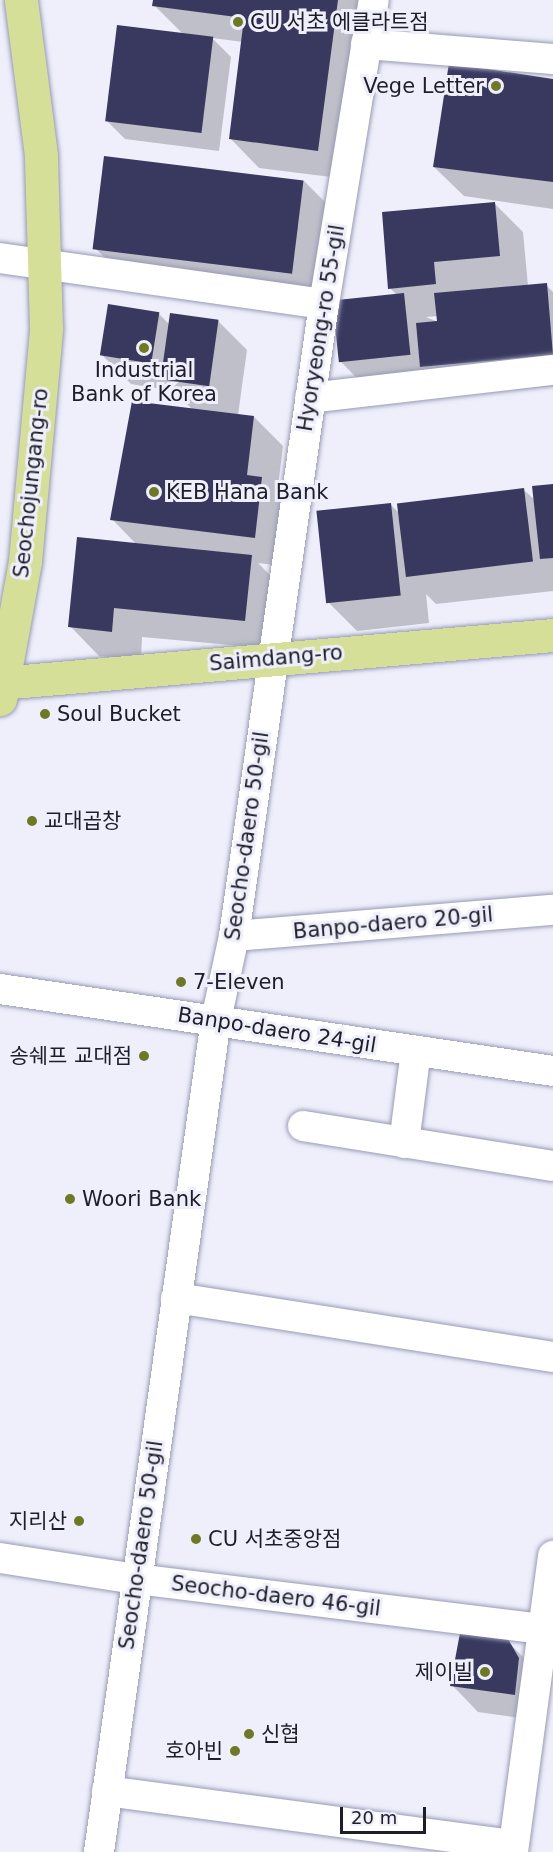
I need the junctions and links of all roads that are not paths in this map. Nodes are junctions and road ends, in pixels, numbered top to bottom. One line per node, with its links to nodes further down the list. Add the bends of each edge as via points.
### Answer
1 (21, 0): 6 (main road, Seochojungang-ro, via 41,155)
2 (374, 0): 3 (street, Hyoryeong-ro 55-gil)
3 (366, 44): 4 (street); 7 (street, Hyoryeong-ro 55-gil)
4 (553, 59)
5 (0, 258): 6 (street)
6 (46, 265): 7 (street); 12 (main road, Seochojungang-ro, via 39,440 25,561)
7 (324, 304): 9 (street, Hyoryeong-ro 55-gil)
8 (553, 370): 9 (street)
9 (310, 398): 11 (street, Hyoryeong-ro 55-gil)
10 (553, 635): 11 (main road, Saimdang-ro)
11 (273, 657): 12 (main road, Saimdang-ro); 14 (street, Seocho-daero 50-gil)
12 (1, 688)
13 (553, 910): 14 (street, Banpo-daero 20-gil)
14 (234, 936): 16 (street, Seocho-daero 50-gil)
15 (0, 989): 16 (street, Banpo-daero 24-gil)
16 (216, 1020): 17 (street, Banpo-daero 24-gil); 22 (street, Seocho-daero 50-gil)
17 (416, 1051): 18 (street, Banpo-daero 24-gil); 20 (street)
18 (553, 1071)
19 (303, 1126): 20 (street)
20 (404, 1143): 21 (street)
21 (553, 1166)
22 (176, 1298): 23 (street); 26 (street, Seocho-daero 50-gil)
23 (553, 1358)
24 (553, 1556): 27 (street)
25 (0, 1558): 26 (street, Seocho-daero 46-gil)
26 (136, 1579): 27 (street, Seocho-daero 46-gil); 28 (street, Seocho-daero 50-gil)
27 (548, 1629): 29 (street)
28 (107, 1791): 29 (street); 30 (street, Seocho-daero 50-gil)
29 (512, 1849)
30 (99, 1852)

